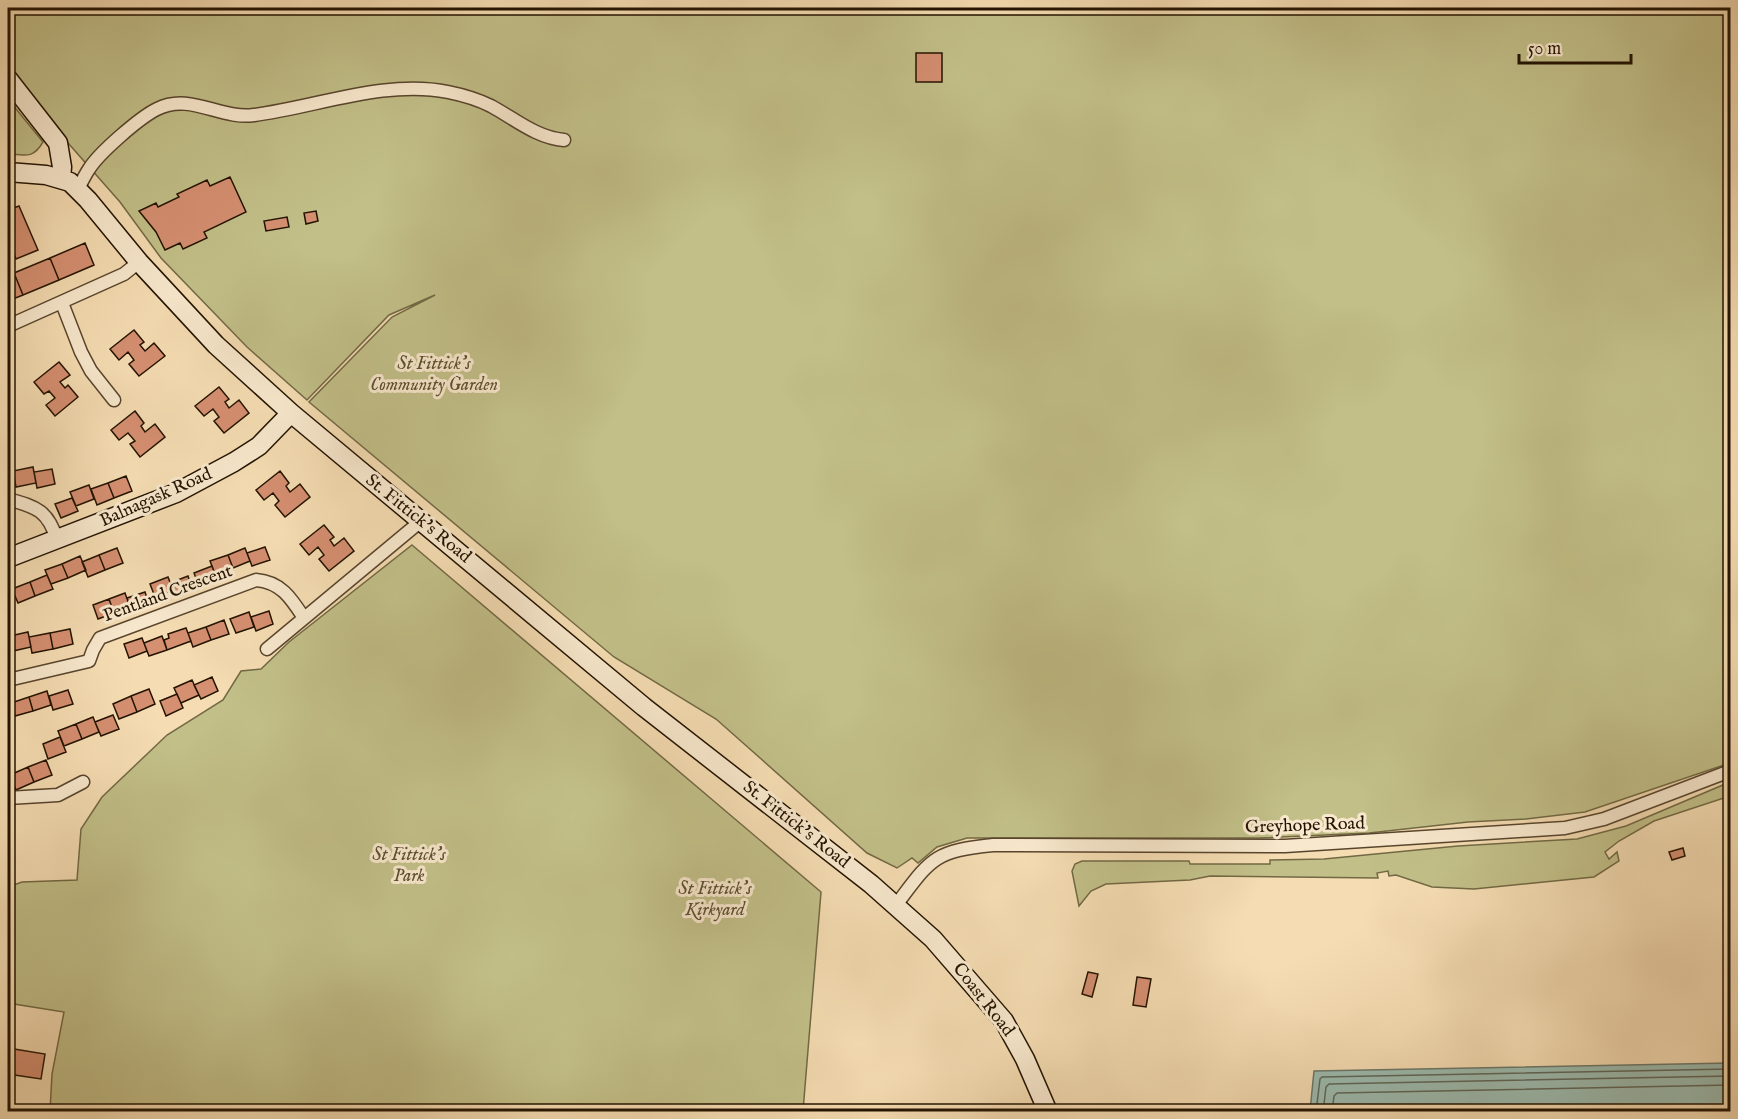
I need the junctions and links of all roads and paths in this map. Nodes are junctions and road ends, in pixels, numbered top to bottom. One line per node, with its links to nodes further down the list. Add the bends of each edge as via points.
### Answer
1 (8, 79): 4 (street, via 58,143)
2 (564, 140): 5 (street, via 540,134 472,97 445,91 398,89 252,116 175,103 131,126 89,167)
3 (8, 172): 4 (street)
4 (60, 178): 5 (street, St. Fittick's Road)
5 (78, 189): 6 (street, St. Fittick's Road)
6 (139, 262): 7 (street, via 124,274); 10 (street, St. Fittick's Road, via 216,345)
7 (62, 303): 8 (street); 9 (street, via 91,371)
8 (8, 326)
9 (114, 400)
10 (291, 413): 12 (street, St. Fittick's Road); 13 (street, Balnagask Road, via 259,446 176,493)
11 (8, 499): 13 (street, via 46,515)
12 (421, 521): 15 (street); 21 (street, St. Fittick's Road, via 644,707)
13 (57, 540): 14 (street, Balnagask Road)
14 (8, 558)
15 (304, 618): 16 (street); 17 (street, Pentland Crescent, via 280,587 256,580 100,638 89,661)
16 (267, 649)
17 (8, 680)
18 (1731, 771): 21 (street, Greyhope Road, via 1614,815 1565,828 1284,846 963,848 928,864)
19 (83, 782): 20 (street, via 58,795)
20 (8, 798)
21 (896, 905): 22 (street, Coast Road, via 933,939 997,1012 1025,1059)
22 (1048, 1112)

